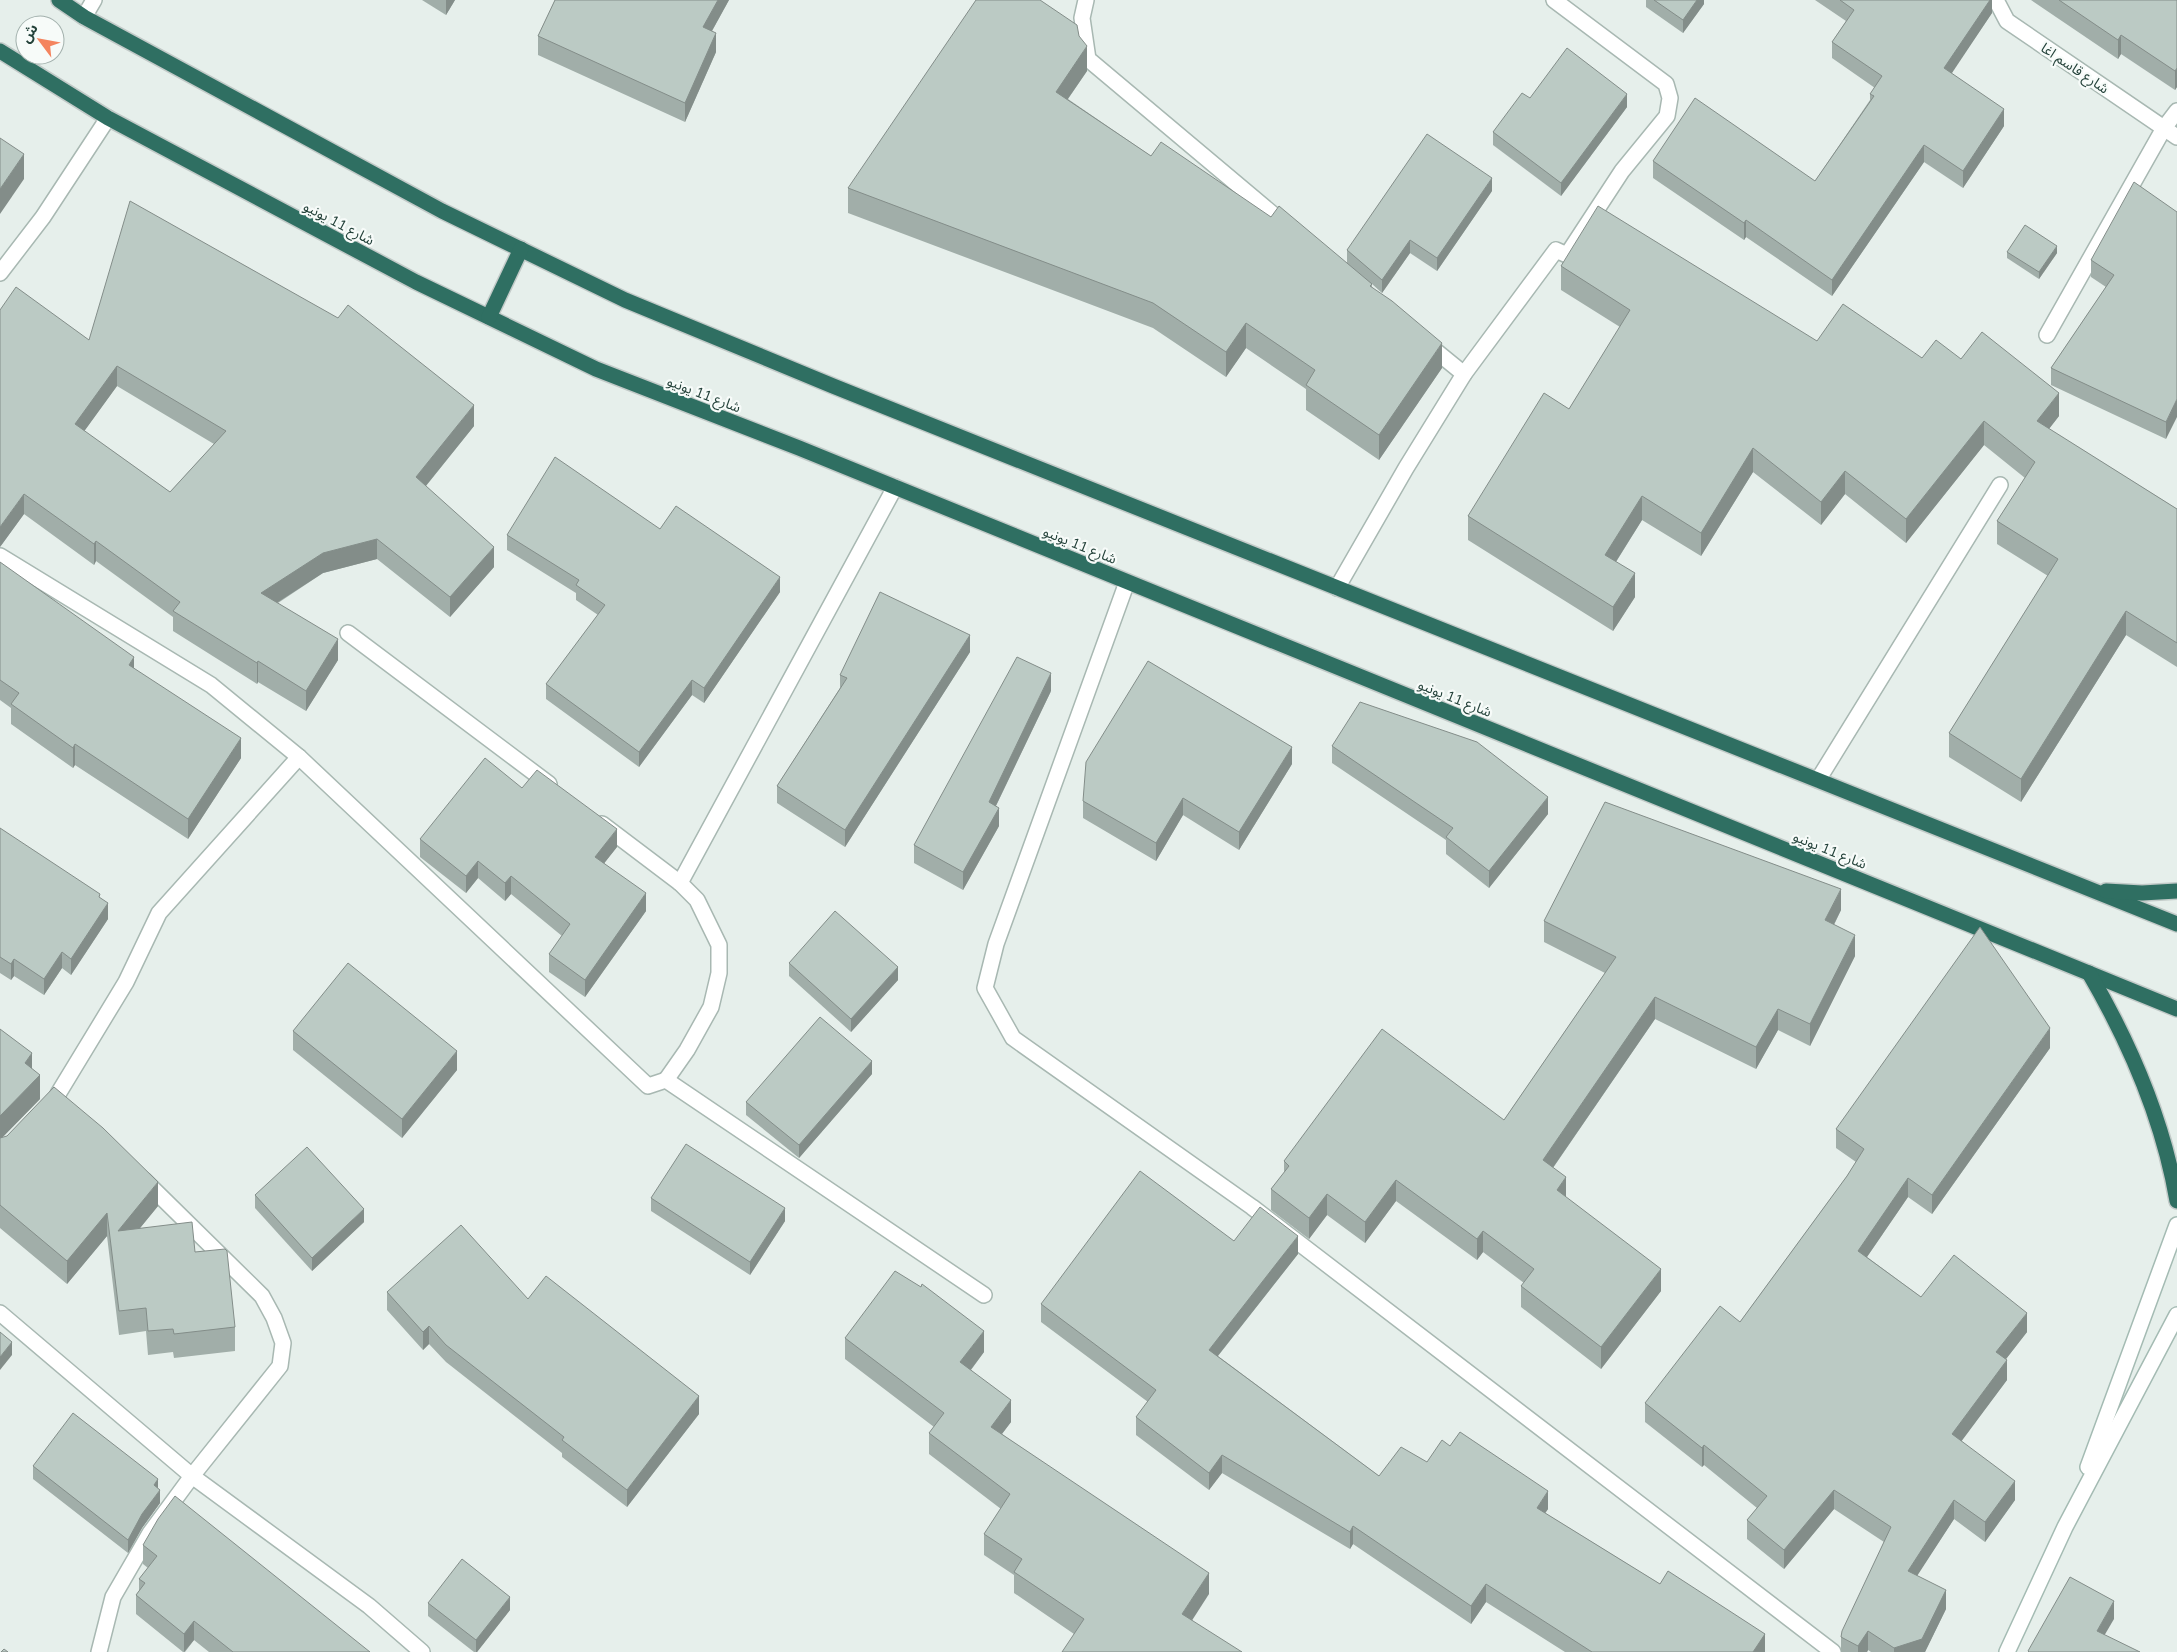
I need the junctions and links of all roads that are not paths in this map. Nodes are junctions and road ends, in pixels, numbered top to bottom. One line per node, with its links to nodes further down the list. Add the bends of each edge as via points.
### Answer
1 (58, 0): 6 (highway)
2 (94, 0): 6 (street)
3 (1086, 0): 11 (street, via 1082,18 1088,59)
4 (1554, 0): 17 (street, via 1666,84 1670,108 1622,171 1567,255 1556,250)
5 (1996, 0): 10 (street, شارع قاسم اغا, via 2007,21)
6 (84, 17): 12 (highway, via 442,211)
7 (0, 50): 9 (highway, شارع 11 يونيو)
8 (2177, 111): 10 (street)
9 (108, 118): 13 (street, via 43,217); 14 (highway, شارع 11 يونيو, via 416,282)
10 (2171, 133): 15 (street)
11 (1303, 239)
12 (521, 249): 14 (highway); 22 (highway, via 625,300 742,349)
13 (0, 273)
14 (489, 317): 19 (highway, شارع 11 يونيو, via 596,369)
15 (2047, 335)
16 (1418, 336): 17 (street)
17 (1464, 374): 22 (street)
18 (2000, 485): 25 (street)
19 (895, 488): 21 (highway, شارع 11 يونيو); 28 (street)
20 (0, 556): 24 (street, via 211,685)
21 (1127, 582): 32 (highway, شارع 11 يونيو); 46 (street, via 996,944 985,988 1013,1038 1252,1207)
22 (1337, 588): 25 (highway)
23 (348, 633): 26 (street)
24 (299, 757): 34 (street, via 648,1086); 35 (street, via 159,913 126,982 61,1098)
25 (1818, 780): 29 (highway)
26 (562, 794)
27 (593, 818): 28 (street)
28 (680, 883): 34 (street, via 697,900 718,945 719,973 711,1006)
29 (2094, 890): 30 (highway); 31 (highway)
30 (2177, 891)
31 (2177, 924)
32 (2089, 973): 33 (highway, شارع 11 يونيو); 37 (highway, via 2127,1042 2148,1090 2164,1140)
33 (2177, 1009)
34 (666, 1080): 39 (street)
35 (45, 1107)
36 (135, 1171): 42 (street, via 262,1296 283,1344 280,1366)
37 (2177, 1201)
38 (2177, 1225): 43 (street)
39 (984, 1295)
40 (0, 1313): 42 (street)
41 (2177, 1315): 43 (street)
42 (192, 1476): 44 (street, via 150,1533 113,1597); 45 (street, via 369,1606)
43 (2065, 1527): 47 (street)
44 (99, 1652)
45 (422, 1652)
46 (1833, 1652)
47 (2007, 1652)

